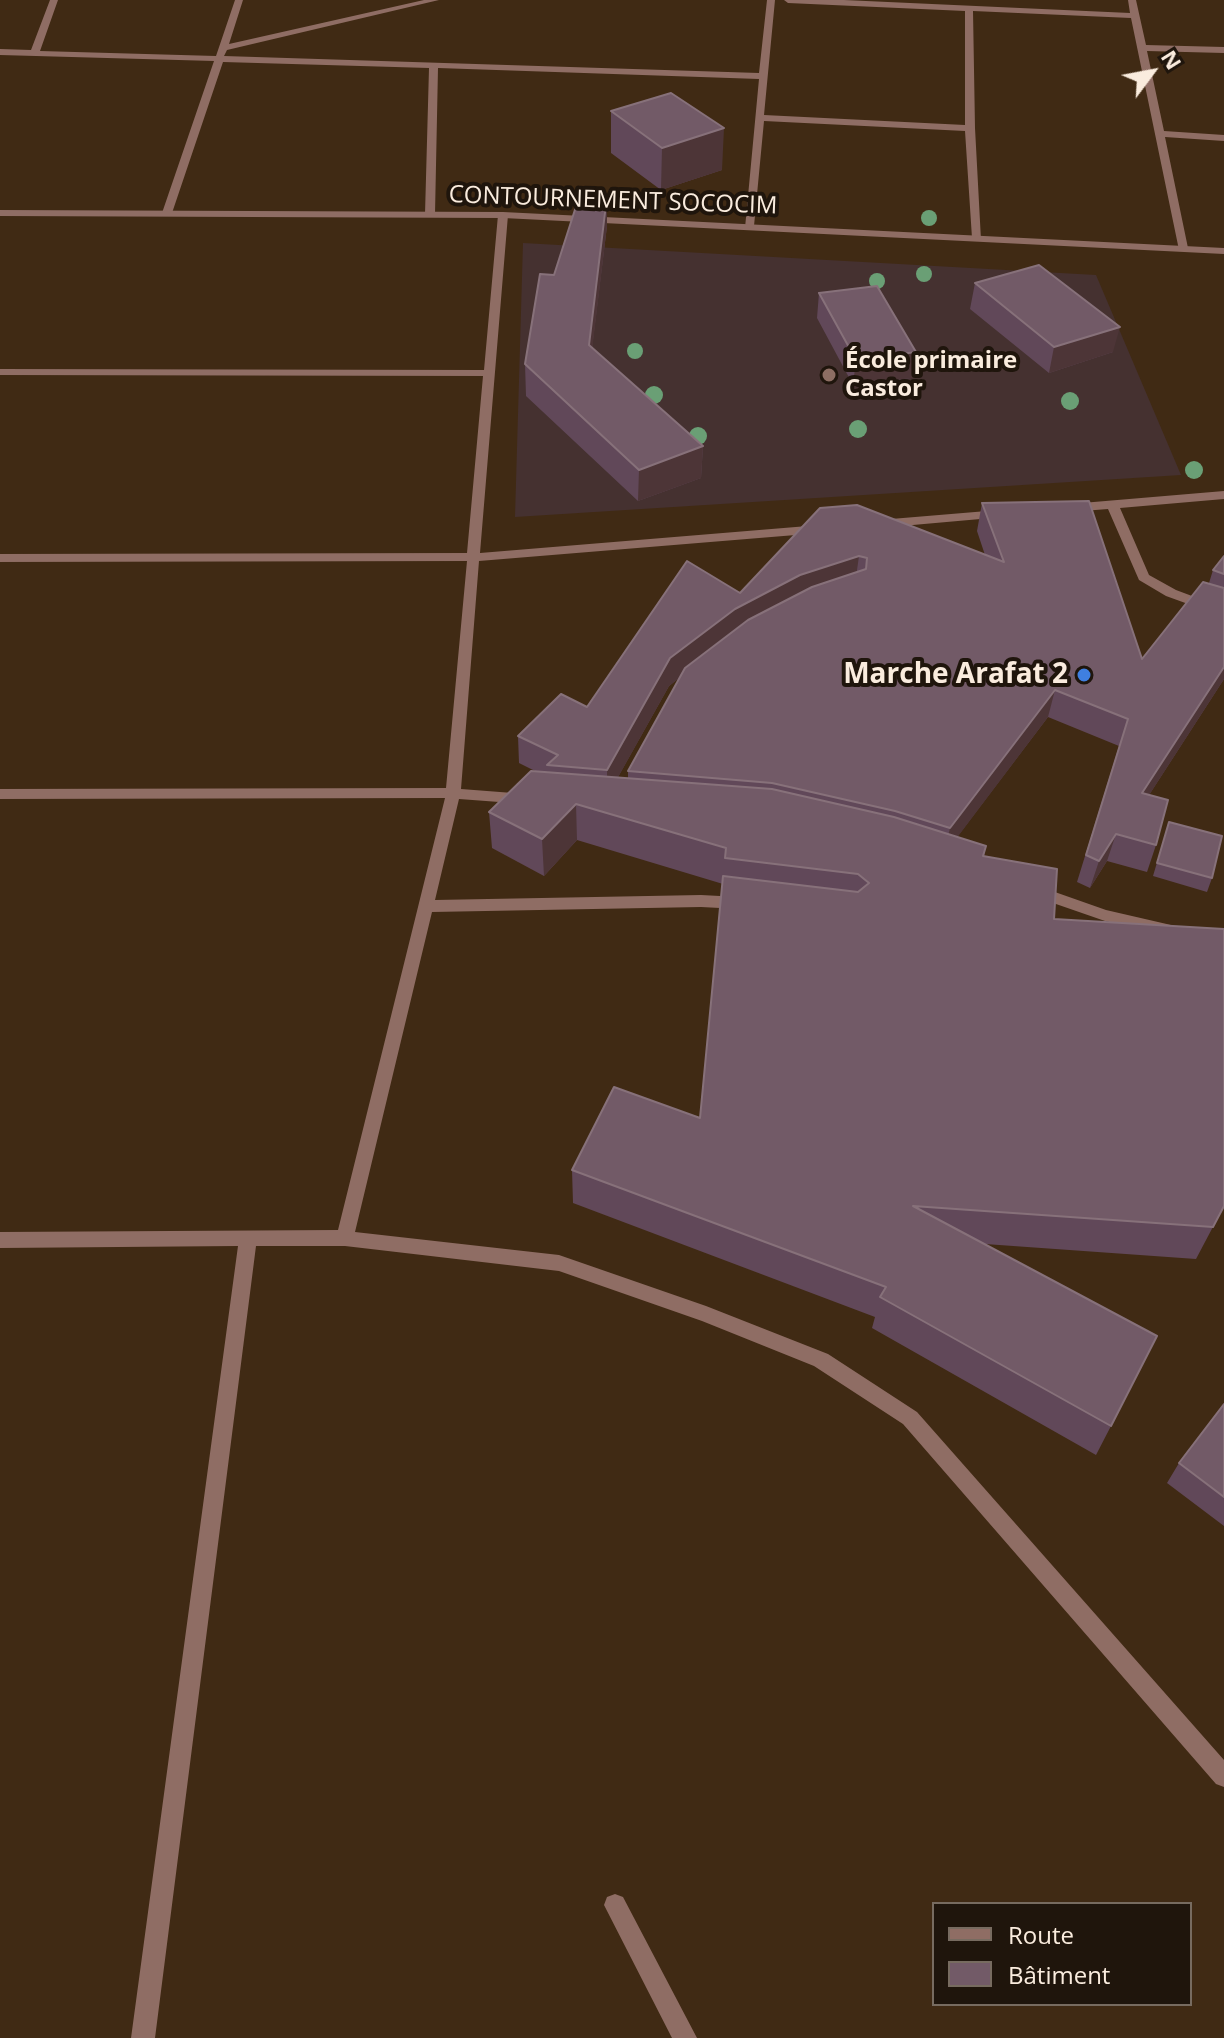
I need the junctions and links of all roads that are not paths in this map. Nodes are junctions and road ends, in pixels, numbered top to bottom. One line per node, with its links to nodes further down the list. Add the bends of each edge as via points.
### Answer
1 (54, 0): 12 (street)
2 (239, 0): 13 (street)
3 (435, 0): 13 (street)
4 (771, 0): 15 (street)
5 (788, 0): 7 (street)
6 (1132, 0): 8 (street)
7 (969, 8): 8 (street); 17 (street)
8 (1135, 16): 9 (street)
9 (1142, 48): 10 (street); 18 (street)
10 (1224, 50)
11 (0, 52): 12 (street)
12 (35, 52): 13 (street)
13 (221, 53): 14 (street); 21 (street)
14 (434, 65): 15 (street); 22 (street)
15 (764, 76): 16 (street)
16 (760, 118): 17 (street); 24 (street)
17 (970, 128): 25 (street)
18 (1160, 134): 19 (street); 26 (street)
19 (1224, 138)
20 (0, 213): 21 (street, CONTOURNEMENT SOCOCIM)
21 (167, 213): 22 (street, CONTOURNEMENT SOCOCIM)
22 (430, 214): 23 (street, CONTOURNEMENT SOCOCIM)
23 (503, 215): 24 (street, CONTOURNEMENT SOCOCIM); 29 (street)
24 (749, 226): 25 (street, CONTOURNEMENT SOCOCIM)
25 (977, 238): 26 (street, CONTOURNEMENT SOCOCIM)
26 (1183, 248): 27 (street, CONTOURNEMENT SOCOCIM)
27 (1224, 251)
28 (0, 372): 29 (street)
29 (490, 373): 36 (street)
30 (1224, 495): 31 (street)
31 (1112, 504): 32 (street); 38 (street, via 1144,577)
32 (1049, 510)
33 (1017, 512): 34 (street)
34 (858, 526)
35 (842, 527): 36 (street)
36 (476, 557): 37 (street); 39 (street)
37 (0, 558)
38 (1224, 613)
39 (453, 793): 40 (street); 41 (street); 43 (street)
40 (0, 794)
41 (540, 800)
42 (1015, 884): 45 (street, via 1105,915)
43 (425, 906): 44 (street, via 701,901); 46 (street)
44 (758, 906)
45 (1180, 933)
46 (345, 1238): 47 (street); 49 (street, via 559,1263 821,1360 910,1418)
47 (248, 1239): 48 (street); 51 (street)
48 (0, 1240)
49 (1224, 1776)
50 (615, 1905): 52 (street)
51 (143, 2038)
52 (685, 2038)

